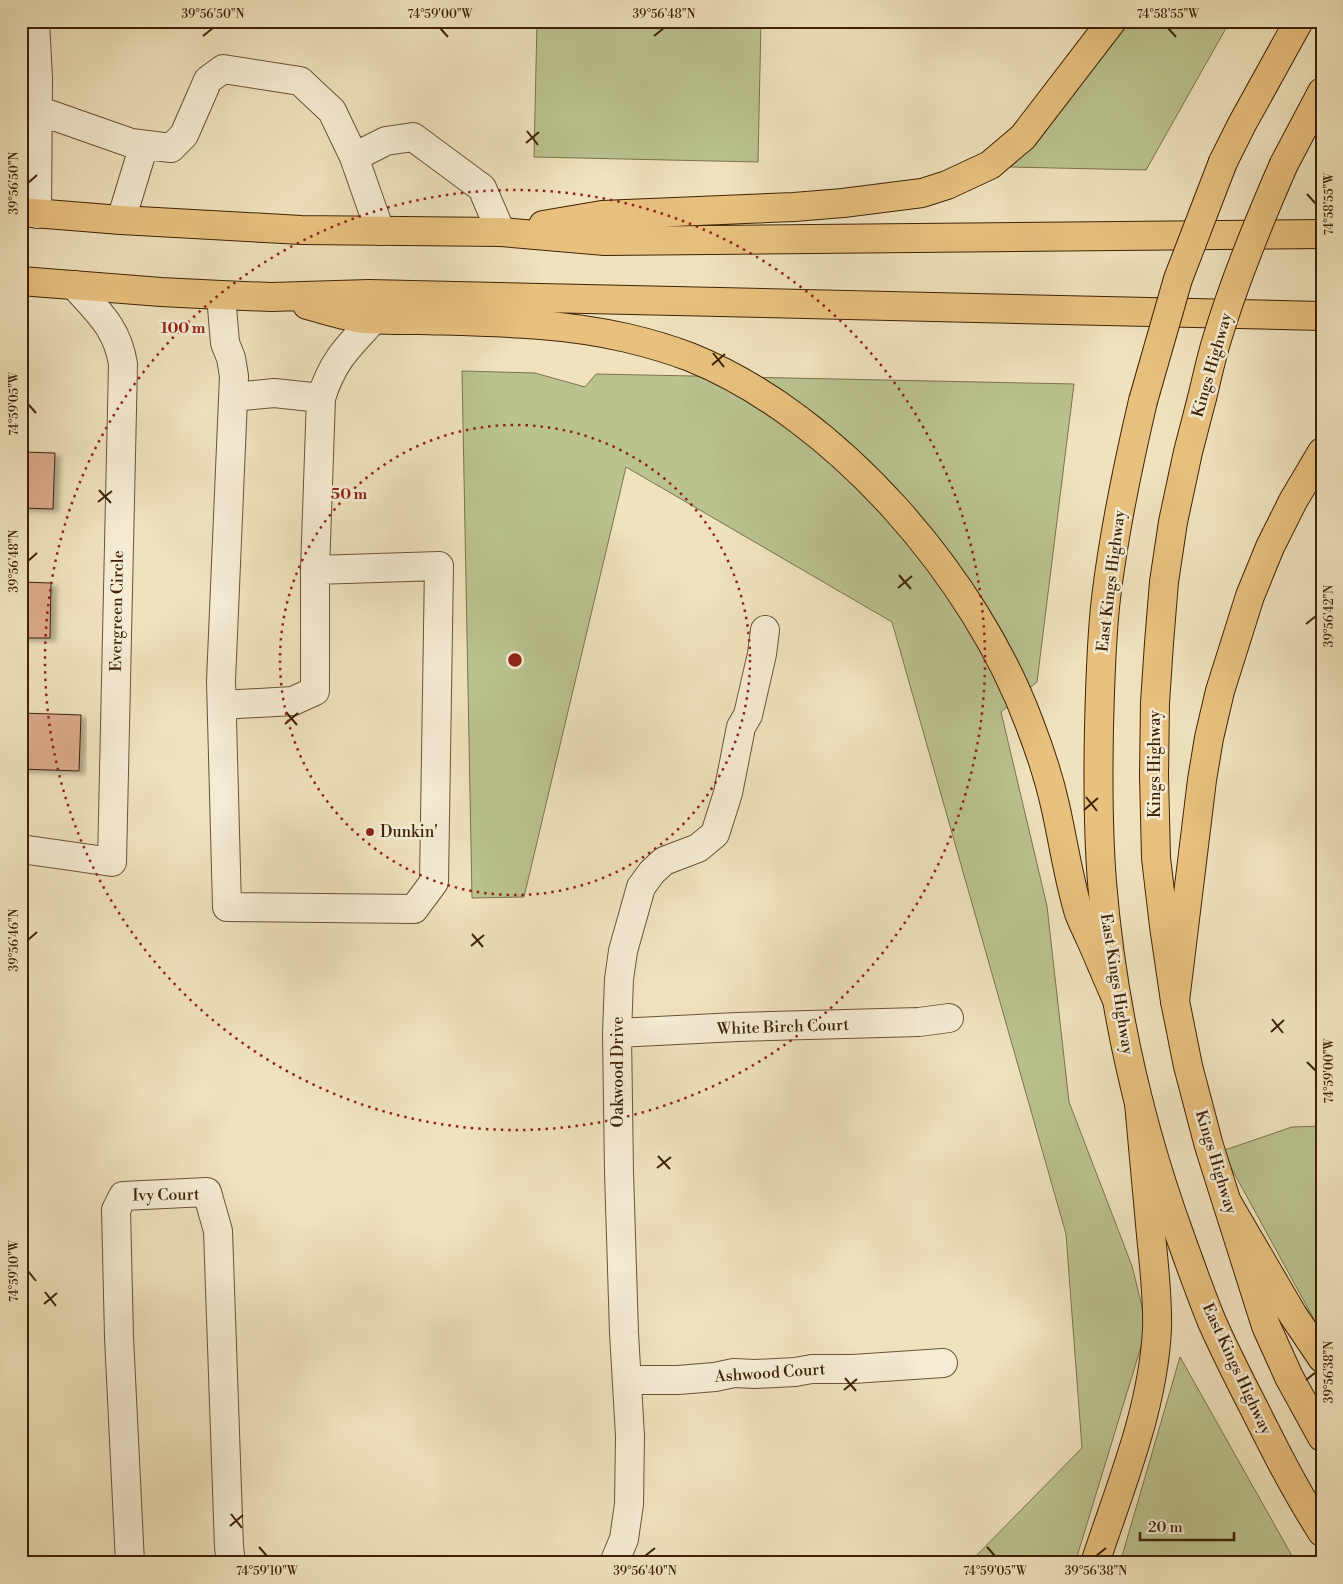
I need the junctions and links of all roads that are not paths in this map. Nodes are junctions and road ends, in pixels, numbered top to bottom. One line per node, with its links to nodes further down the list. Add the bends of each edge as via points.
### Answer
1 (35, 21): 4 (street)
2 (1112, 21): 12 (main road, via 1023,137 990,166 947,185 922,192 843,203 602,216)
3 (1299, 21): 27 (main road, East Kings Highway, bridge, via 1224,162 1178,278 1143,400 1114,543 1106,598 1098,760 1102,881)
4 (30, 78): 6 (street)
5 (1322, 92): 28 (main road, Kings Highway, bridge, via 1284,164 1237,278 1217,339 1173,522 1164,582 1155,702 1154,775 1156,858)
6 (38, 110): 7 (street); 9 (street)
7 (144, 145): 8 (street, via 171,148 184,135 208,80 223,69 300,81 332,111); 10 (street)
8 (354, 157): 11 (street); 12 (street, via 386,141 413,137 482,188)
9 (29, 213): 10 (main road)
10 (121, 220): 11 (main road, via 301,230)
11 (380, 230): 12 (main road)
12 (501, 232): 13 (main road, via 605,241)
13 (1322, 234)
14 (21, 281): 15 (main road)
15 (74, 285): 16 (main road); 26 (street, Evergreen Circle, via 108,324 121,349 123,364 112,862)
16 (221, 295): 17 (main road); 20 (street, via 225,343 234,376)
17 (271, 297): 18 (main road, via 370,294); 19 (main road)
18 (1322, 316)
19 (374, 319): 21 (street, via 342,353); 27 (main road, via 552,326 596,331 659,346 690,357 751,388 834,449 890,503 946,570 995,648 1042,758 1078,912)
20 (234, 398): 21 (street, via 274,394); 25 (street)
21 (321, 398): 23 (street)
22 (1322, 452): 28 (main road, via 1292,501 1270,547 1250,596 1220,691 1202,780)
23 (315, 570): 25 (street, via 314,692 293,701); 25 (street, via 439,566 434,882 414,909 228,907)
24 (765, 630): 30 (street, Oakwood Drive, via 748,715 741,727 728,793 715,834 698,848 664,861 641,887 623,951)
25 (222, 705)
26 (21, 849)
27 (1116, 998): 31 (main road, East Kings Highway)
28 (1175, 1001): 32 (main road, Kings Highway, via 1188,1066)
29 (949, 1018): 30 (street, White Birch Court, via 919,1022)
30 (617, 1033): 35 (street, Oakwood Drive)
31 (1139, 1103): 37 (main road, East Kings Highway, via 1170,1209 1212,1321 1290,1479); 41 (main road, via 1157,1310 1155,1345 1138,1430)
32 (1227, 1202): 33 (main road); 36 (main road, Kings Highway, via 1266,1326)
33 (1322, 1358)
34 (943, 1364): 35 (street, Ashwood Court, via 734,1373 678,1380)
35 (627, 1380): 40 (street, Oakwood Drive, via 629,1504 624,1539)
36 (1322, 1437)
37 (1322, 1532)
38 (130, 1563): 39 (street, Ivy Court, via 116,1210 123,1196 207,1192 218,1231)
39 (231, 1563)
40 (614, 1563)
41 (1095, 1563)

